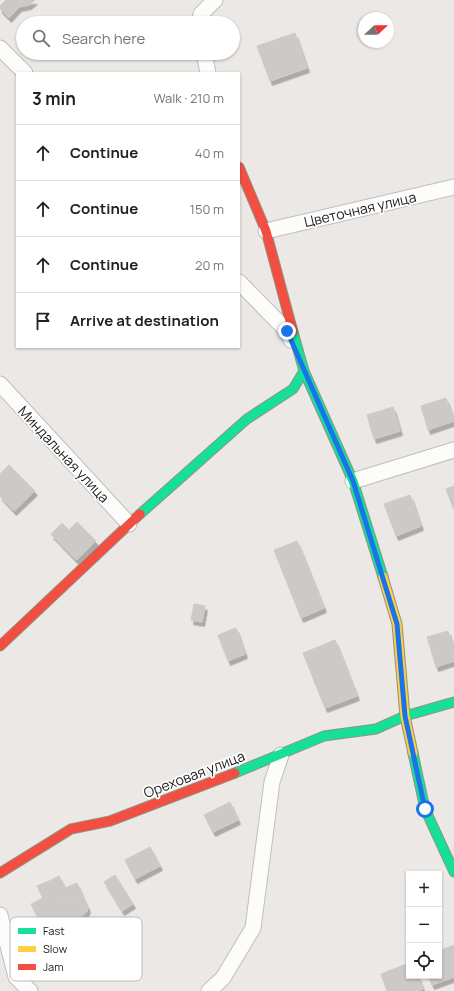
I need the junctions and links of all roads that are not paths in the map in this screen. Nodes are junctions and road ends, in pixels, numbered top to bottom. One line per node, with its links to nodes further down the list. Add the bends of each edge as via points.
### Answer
1 (214, 0): 2 (street)
2 (201, 16)
3 (0, 48): 5 (street)
4 (205, 60): 6 (street)
5 (24, 72)
6 (208, 72)
7 (240, 169): 9 (street)
8 (454, 187): 9 (street, Цветочная улица)
9 (266, 231): 11 (street)
10 (240, 283): 11 (street, via 287,331)
11 (304, 371): 14 (street); 15 (street, via 293,389 247,419)
12 (0, 384): 15 (street, Миндальная улица)
13 (454, 450): 14 (street)
14 (353, 481): 18 (street, via 397,624)
15 (129, 524): 16 (street)
16 (0, 646)
17 (454, 702): 18 (street, Ореховая улица)
18 (405, 716): 19 (street, Ореховая улица, via 376,729 324,736); 20 (street, via 425,809)
19 (281, 756): 21 (street, Ореховая улица, via 110,821 70,829); 26 (street, via 272,782 253,928 223,978)
20 (454, 872)
21 (0, 873)
22 (0, 915): 23 (street)
23 (10, 954)
24 (20, 981): 25 (street)
25 (30, 991)
26 (209, 991)

